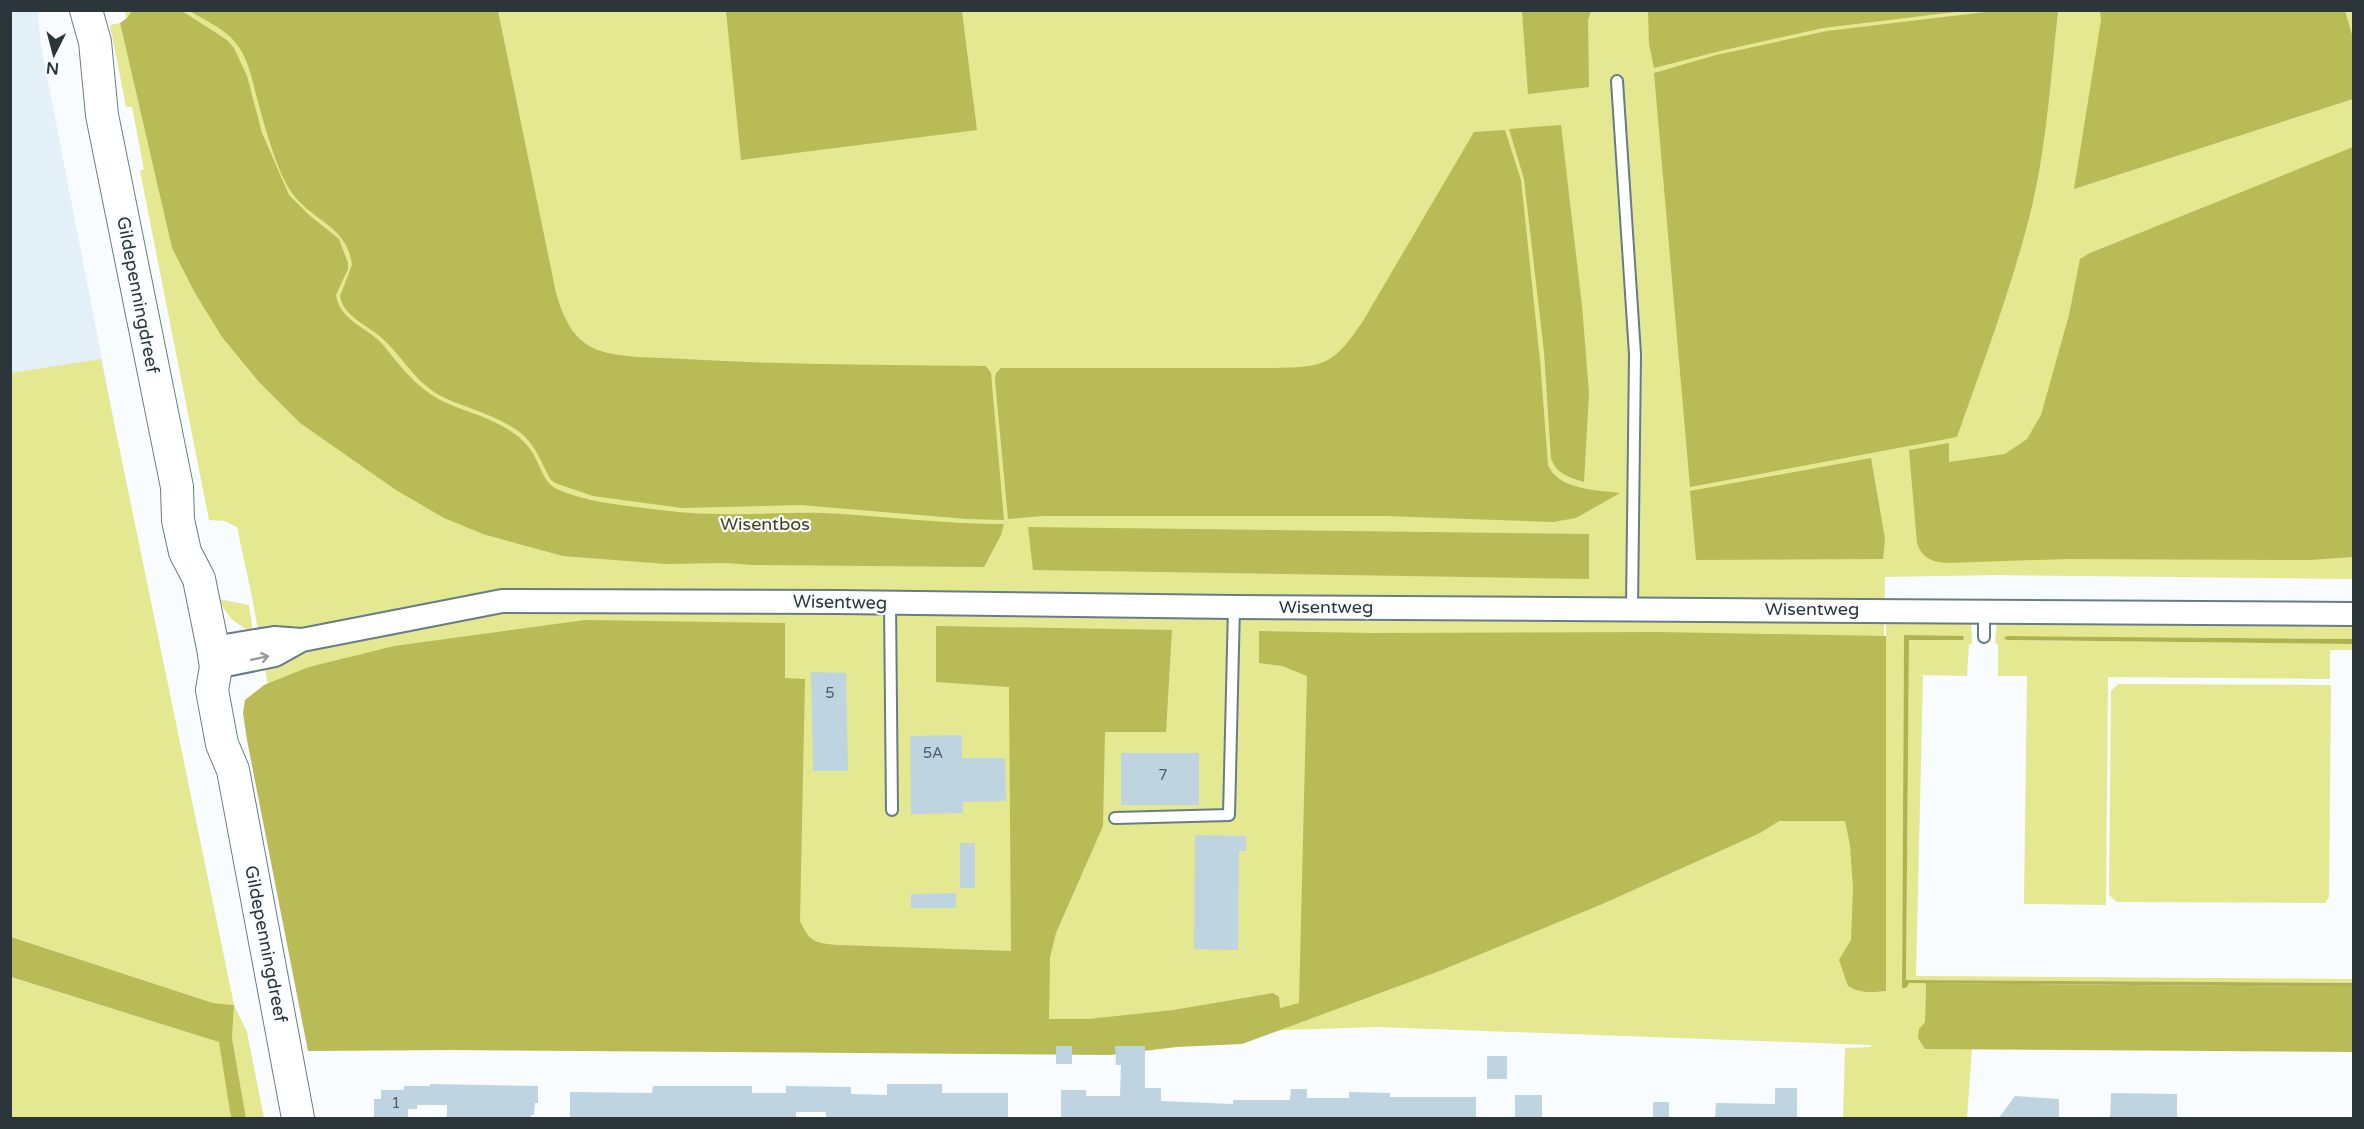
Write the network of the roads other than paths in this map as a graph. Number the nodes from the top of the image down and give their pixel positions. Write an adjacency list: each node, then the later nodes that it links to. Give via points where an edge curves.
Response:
1 (72, 10): 4 (main road, Gildepenningdreef, via 79,46)
2 (86, 10): 4 (main road, Gildepenningdreef, via 95,42)
3 (1617, 81): 7 (lane, via 1635,354)
4 (100, 103): 11 (main road, Gildepenningdreef, via 177,487 184,552 199,579)
5 (890, 602): 6 (street, Wisentweg); 11 (street, Wisentweg, via 502,601 302,640 274,638); 12 (lane)
6 (1234, 607): 7 (street, Wisentweg); 13 (lane, via 1229,815)
7 (1632, 608): 8 (street, Wisentweg)
8 (1984, 611): 9 (street, Wisentweg); 10 (lane)
9 (2354, 614)
10 (1984, 637)
11 (214, 657): 14 (main road, Gildepenningdreef, via 212,690 222,744 232,770)
12 (892, 810)
13 (1115, 818)
14 (298, 1119)

